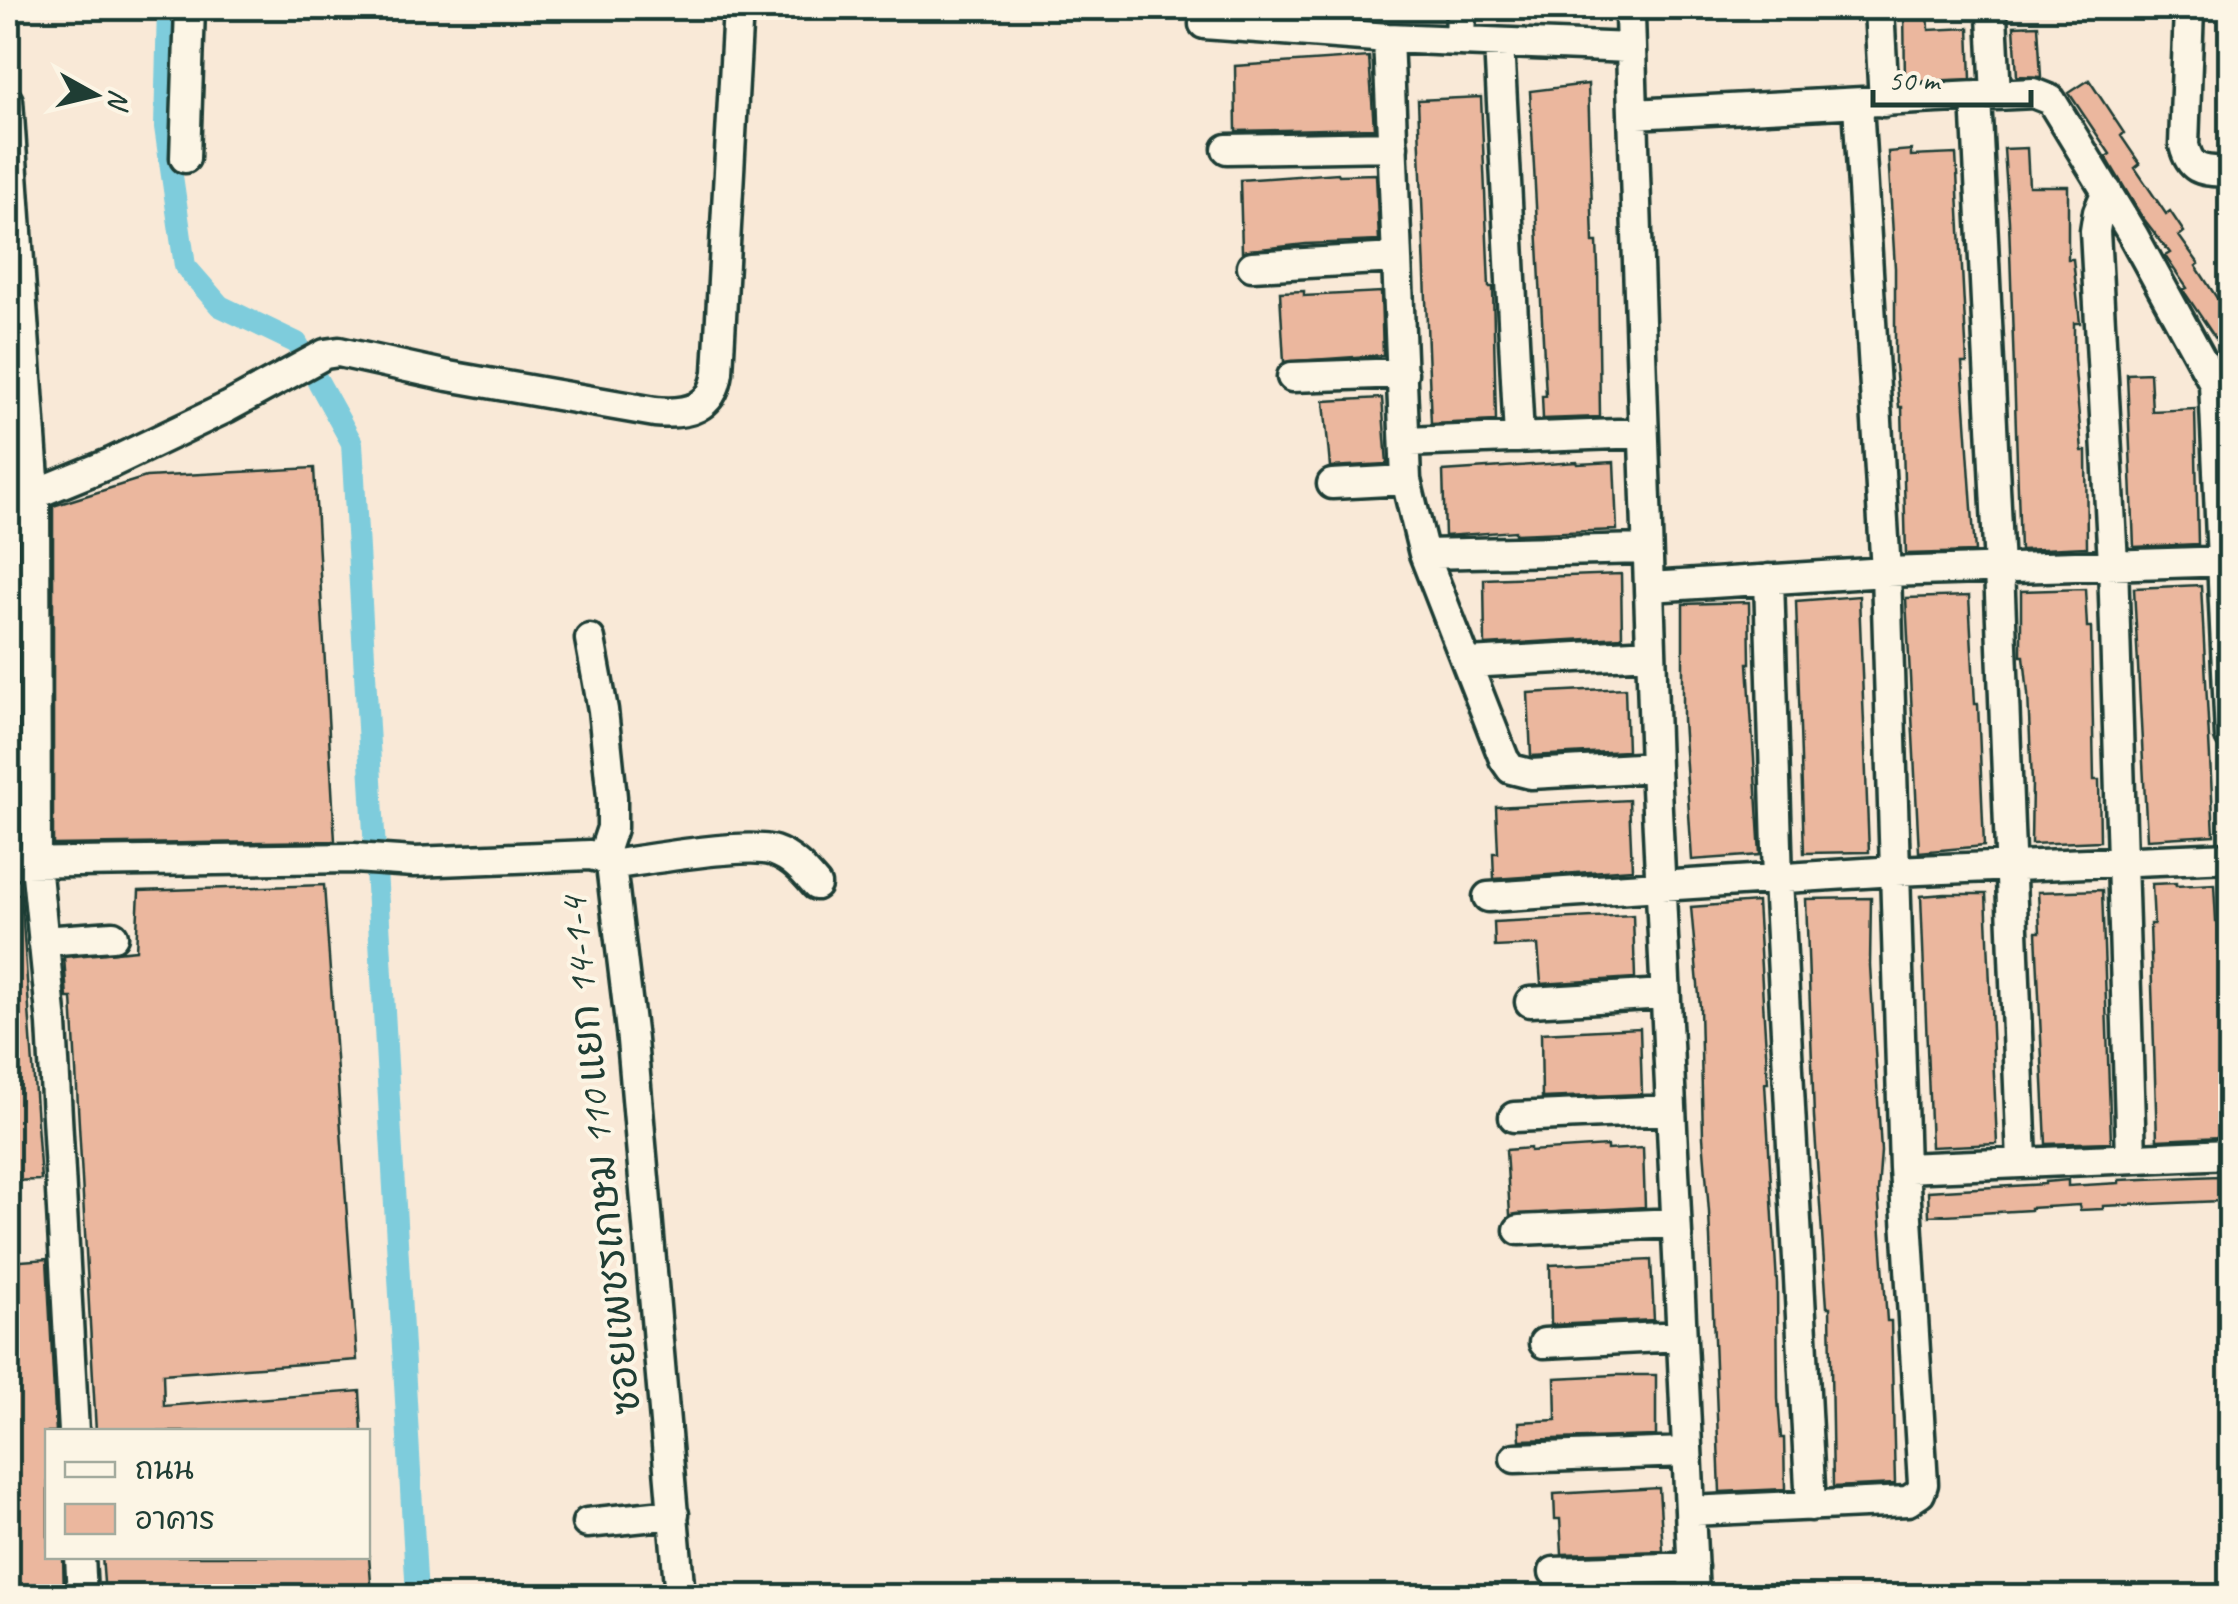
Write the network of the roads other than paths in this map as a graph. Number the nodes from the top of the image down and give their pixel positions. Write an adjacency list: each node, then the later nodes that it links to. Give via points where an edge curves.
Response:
1 (190, 8): 21 (street)
2 (738, 8): 33 (street, via 718,372 707,402 685,413 655,412 339,352)
3 (1462, 8): 12 (street)
4 (1879, 8): 17 (street)
5 (2189, 8): 22 (street, via 2184,145 2188,161 2200,170)
6 (1629, 10): 14 (street)
7 (1992, 16): 15 (street)
8 (1237, 17): 9 (street); 10 (street)
9 (1347, 21): 11 (street)
10 (1204, 24)
11 (1388, 38): 12 (street); 19 (street)
12 (1460, 41): 13 (street)
13 (1499, 43): 14 (street); 29 (street)
14 (1631, 48): 18 (street)
15 (1986, 96): 17 (street); 23 (street, via 2040,93 2051,100); 38 (street)
16 (8, 101): 33 (street)
17 (1871, 103): 18 (street); 39 (street)
18 (1633, 114): 28 (street)
19 (1393, 146): 20 (street); 24 (street)
20 (1227, 149)
21 (185, 158)
22 (2230, 172)
23 (2107, 192): 36 (street, via 2214,383); 37 (street, via 2096,231)
24 (1396, 258): 25 (street); 26 (street)
25 (1252, 266)
26 (1403, 373): 27 (street); 30 (street)
27 (1292, 377)
28 (1643, 433): 29 (street); 34 (street)
29 (1519, 438): 30 (street)
30 (1404, 442): 31 (street)
31 (1406, 480): 32 (street); 35 (street)
32 (1332, 484)
33 (35, 494): 51 (street)
34 (1647, 550): 35 (street); 41 (street)
35 (1424, 554): 44 (street)
36 (2226, 561): 37 (street); 45 (street)
37 (2113, 563): 38 (street); 48 (street)
38 (1999, 569): 39 (street); 52 (street)
39 (1886, 572): 40 (street); 53 (street)
40 (1769, 579): 41 (street); 54 (street)
41 (1650, 586): 43 (street)
42 (590, 639): 49 (street, via 612,798)
43 (1651, 653): 44 (street); 46 (street)
44 (1468, 662): 46 (street, via 1511,769 1532,774)
45 (2230, 736)
46 (1655, 767): 56 (street)
47 (2230, 857): 48 (street)
48 (2124, 860): 52 (street); 65 (street)
49 (607, 862): 51 (street, ซอยเพชรเกษม 110 แยก 14-1-4, via 590,854); 55 (street, via 770,849); 77 (street, ซอยเพชรเกษม 110 แยก 14-1-4, via 632,1040)
50 (8, 863): 51 (street, ซอยเพชรเกษม 110 แยก 14-1-4)
51 (36, 864): 59 (street)
52 (2010, 867): 53 (street); 66 (street)
53 (1896, 872): 54 (street); 67 (street)
54 (1778, 880): 56 (street); 75 (street)
55 (816, 885)
56 (1660, 886): 57 (street); 60 (street)
57 (1488, 897)
58 (112, 936): 59 (street)
59 (44, 941): 72 (street)
60 (1665, 994): 61 (street); 62 (street)
61 (1530, 1002)
62 (1670, 1110): 63 (street); 68 (street)
63 (1514, 1117)
64 (2230, 1154): 65 (street)
65 (2131, 1157): 66 (street)
66 (2022, 1162): 67 (street)
67 (1904, 1168): 75 (street, via 1923,1484 1908,1501)
68 (1676, 1224): 69 (street); 70 (street)
69 (1519, 1230)
70 (1682, 1336): 71 (street); 73 (street)
71 (1544, 1343)
72 (74, 1429)
73 (1687, 1452): 74 (street); 76 (street)
74 (1516, 1458)
75 (1810, 1506): 76 (street)
76 (1690, 1512): 80 (street)
77 (674, 1514): 78 (street); 83 (street, ซอยเพชรเกษม 110 แยก 14-1-4)
78 (588, 1523)
79 (80, 1559): 82 (street)
80 (1692, 1567): 81 (street); 84 (street)
81 (1554, 1572)
82 (82, 1596)
83 (680, 1596)
84 (1694, 1596)

